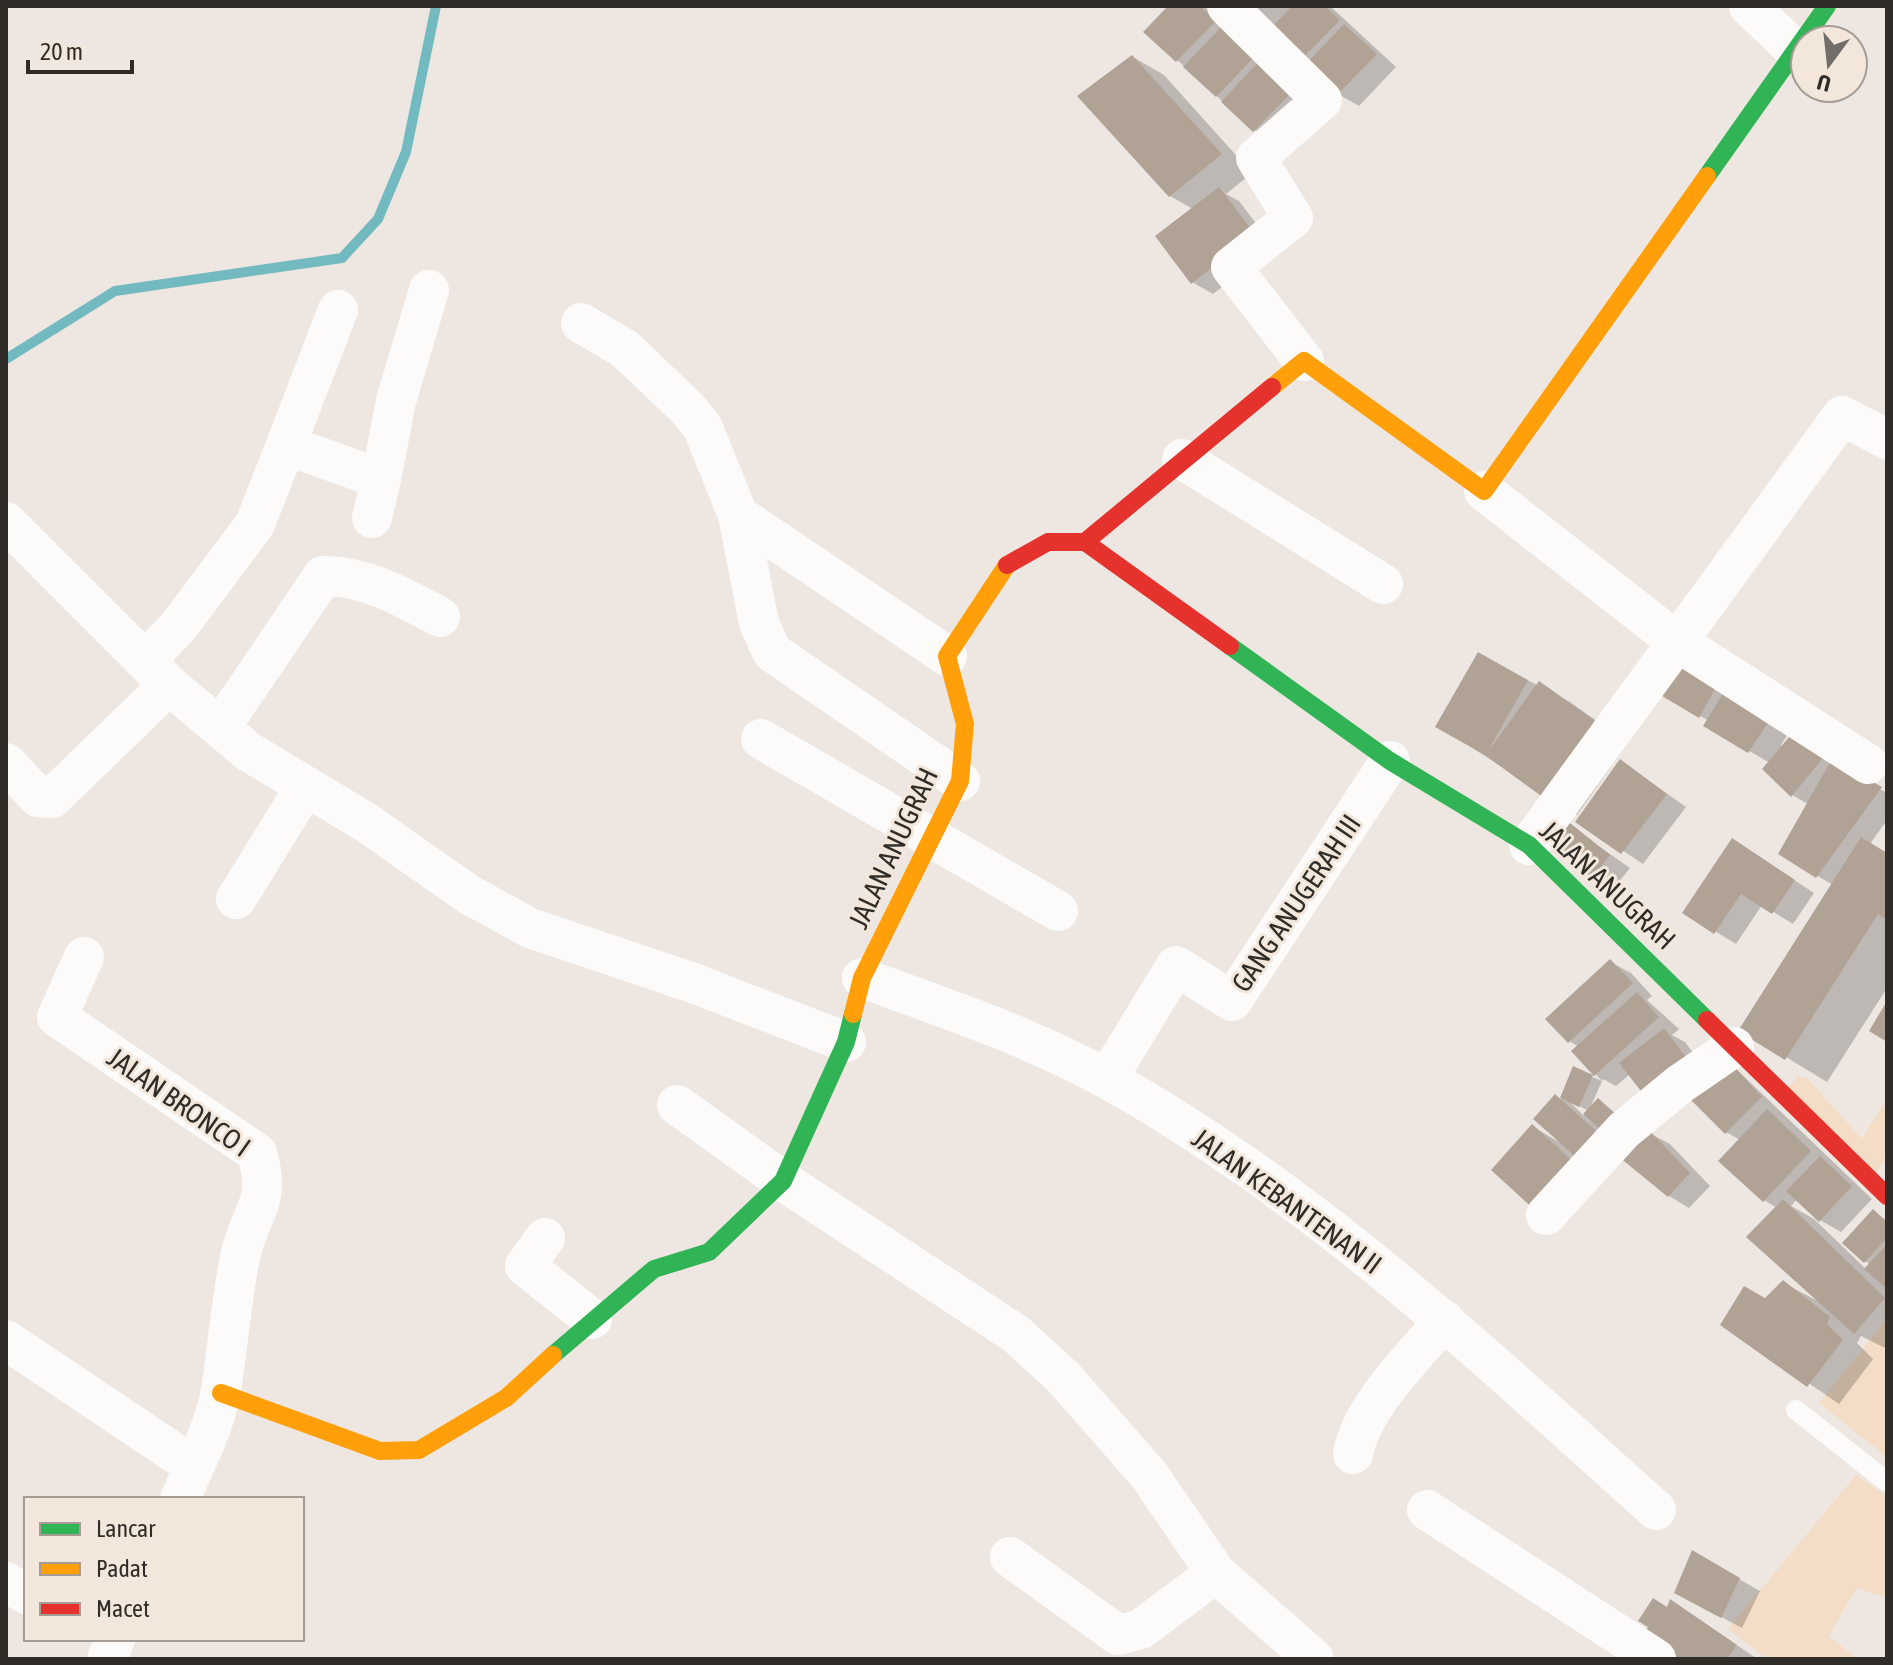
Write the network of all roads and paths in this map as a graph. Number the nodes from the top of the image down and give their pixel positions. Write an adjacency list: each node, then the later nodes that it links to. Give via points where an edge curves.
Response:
1 (1227, 6): 10 (street, via 1322,100 1256,158 1293,218 1231,267)
2 (1749, 6): 5 (street)
3 (1827, 6): 4 (street)
4 (1814, 24)
5 (1789, 44)
6 (1789, 59): 15 (street)
7 (429, 290): 14 (street, via 396,401)
8 (338, 310): 12 (street)
9 (581, 323): 16 (street, via 625,349 688,409 708,439)
10 (1304, 361): 13 (street); 15 (street)
11 (1887, 439): 22 (street, via 1842,416)
12 (286, 445): 14 (street); 24 (street, via 255,524 178,627)
13 (1182, 459): 19 (street); 20 (street)
14 (381, 479): 17 (street)
15 (1484, 491): 22 (street)
16 (738, 515): 23 (street); 30 (street, via 759,623 772,652)
17 (372, 518)
18 (6, 522): 24 (street)
19 (1085, 542): 23 (street, via 1048,542 1009,563); 27 (street, JALAN ANUGRAH)
20 (1383, 584)
21 (440, 617): 25 (street, via 373,584 323,576)
22 (1676, 641): 29 (street); 33 (street)
23 (947, 656): 30 (street, JALAN ANUGRAH, via 965,724)
24 (157, 673): 25 (street); 28 (street, via 52,798 38,797)
25 (220, 728): 31 (street)
26 (761, 739): 32 (street)
27 (1390, 761): 33 (street, JALAN ANUGRAH); 40 (street, GANG ANUGERAH III, via 1232,1001 1176,966)
28 (6, 763)
29 (1868, 764)
30 (960, 781): 32 (street, JALAN ANUGRAH)
31 (306, 786): 34 (street); 38 (street, via 468,894 530,928)
32 (933, 840): 35 (street); 37 (street, JALAN ANUGRAH)
33 (1529, 845): 39 (street, JALAN ANUGRAH)
34 (236, 899)
35 (1058, 911)
36 (84, 957): 49 (street, JALAN BRONCO I, via 57,1017 257,1153 264,1196 240,1257)
37 (862, 978): 38 (street, JALAN ANUGRAH); 40 (street, JALAN KEBANTENAN II, via 980,1020)
38 (846, 1042): 43 (street, JALAN ANUGRAH)
39 (1734, 1047): 42 (street, JALAN ANUGRAH); 44 (street, via 1624,1130)
40 (1107, 1079): 47 (street, JALAN KEBANTENAN II, via 1204,1138 1332,1228)
41 (677, 1105): 43 (street)
42 (1882, 1178)
43 (783, 1181): 46 (street, JALAN ANUGRAH, via 709,1252 654,1269); 57 (street, via 1016,1334 1064,1378 1149,1475)
44 (1546, 1215)
45 (545, 1238): 46 (street, via 525,1266)
46 (592, 1319): 49 (street, JALAN ANUGRAH, via 506,1398 419,1450 380,1451)
47 (1444, 1320): 51 (street, via 1370,1413); 55 (street, JALAN KEBANTENAN II)
48 (6, 1340): 52 (street)
49 (221, 1393): 52 (street, JALAN BRONCO I)
50 (1796, 1410): 53 (lane)
51 (1353, 1454)
52 (187, 1482)
53 (1887, 1482)
54 (1427, 1510): 61 (street)
55 (1656, 1510)
56 (1010, 1557): 57 (street, via 1118,1635 1141,1629)
57 (1216, 1573): 60 (street)
58 (6, 1582): 59 (street)
59 (24, 1593)
60 (1314, 1659)
61 (1656, 1659)

